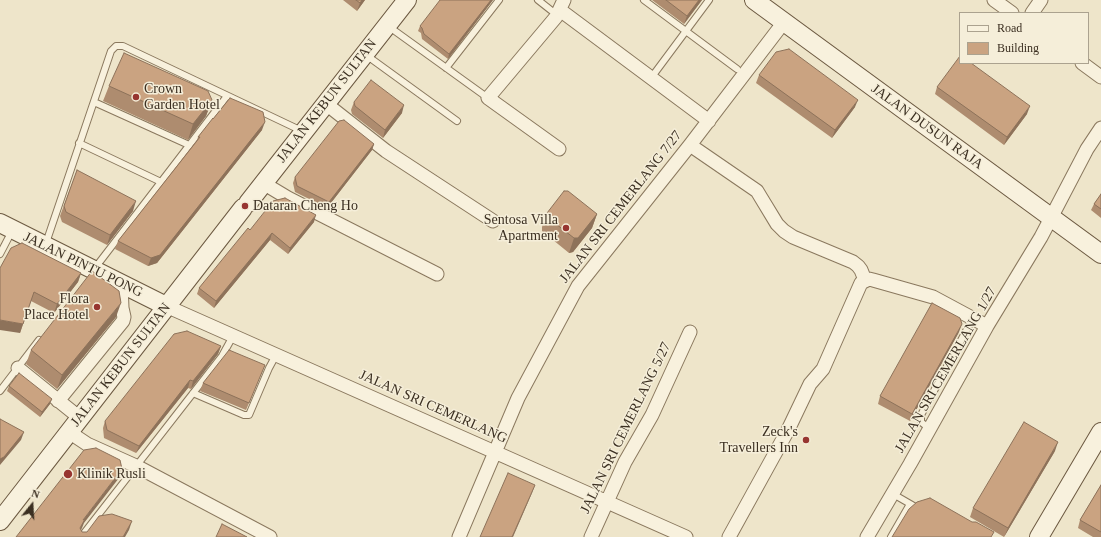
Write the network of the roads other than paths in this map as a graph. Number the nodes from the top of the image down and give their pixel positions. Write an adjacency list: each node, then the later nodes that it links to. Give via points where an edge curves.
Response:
1 (407, 0): 13 (street, JALAN KEBUN SULTAN)
2 (499, 0): 17 (lane)
3 (538, 0): 9 (lane)
4 (644, 0): 14 (lane)
5 (709, 0): 14 (lane)
6 (754, 0): 12 (street, JALAN DUSUN RAJA)
7 (994, 0): 10 (street)
8 (1041, 0): 11 (street)
9 (560, 8): 20 (street); 22 (street)
10 (1011, 12)
11 (1033, 12)
12 (784, 22): 26 (street, JALAN SRI CEMERLANG 7/27); 35 (street, JALAN DUSUN RAJA)
13 (387, 25): 15 (street, JALAN KEBUN SULTAN); 17 (lane)
14 (686, 31): 18 (lane); 20 (lane)
15 (365, 54): 24 (street, JALAN KEBUN SULTAN); 25 (lane)
16 (1083, 64): 19 (street)
17 (446, 68): 22 (lane)
18 (738, 69)
19 (1101, 77)
20 (651, 78): 26 (street)
21 (227, 96): 23 (lane, via 116,46 111,51); 28 (lane); 30 (lane)
22 (488, 98): 32 (street)
23 (94, 102): 29 (lane); 30 (lane)
24 (326, 103): 28 (street, JALAN KEBUN SULTAN); 36 (street, via 386,151)
25 (457, 121)
26 (709, 121): 31 (street, JALAN SRI CEMERLANG 7/27)
27 (1101, 128): 35 (street, JALAN SRI CEMERLANG 1/27)
28 (303, 132): 34 (street, JALAN KEBUN SULTAN)
29 (79, 143): 33 (lane); 38 (lane)
30 (189, 145): 33 (lane)
31 (690, 145): 43 (street, via 757,191 784,231 853,262 862,270); 60 (street, JALAN SRI CEMERLANG 7/27, via 578,286 518,398)
32 (559, 149)
33 (161, 182): 41 (lane)
34 (263, 183): 42 (street); 45 (street, JALAN KEBUN SULTAN)
35 (1051, 218): 40 (street, JALAN DUSUN RAJA); 47 (street, JALAN SRI CEMERLANG 1/27)
36 (493, 221)
37 (7, 226): 38 (street, JALAN PINTU PONG); 39 (lane)
38 (45, 245): 41 (street, JALAN PINTU PONG)
39 (0, 254)
40 (1101, 254)
41 (91, 273): 44 (street, JALAN PINTU PONG)
42 (437, 274)
43 (865, 280): 46 (street, via 874,280 933,297); 72 (street, via 859,287 823,369 810,384 788,430)
44 (121, 283): 45 (street, JALAN PINTU PONG); 55 (street, via 123,321)
45 (166, 306): 49 (street, JALAN SRI CEMERLANG); 56 (street, JALAN KEBUN SULTAN)
46 (973, 318): 47 (street); 57 (lane, via 921,415 921,422)
47 (988, 326): 57 (street, JALAN SRI CEMERLANG 1/27)
48 (690, 332): 63 (street, JALAN SRI CEMERLANG 5/27, via 652,415 625,462)
49 (233, 336): 51 (street, JALAN SRI CEMERLANG); 54 (lane, via 222,356)
50 (41, 337): 52 (lane)
51 (276, 355): 54 (lane, via 249,415); 60 (street, JALAN SRI CEMERLANG)
52 (18, 368): 53 (lane); 55 (street)
53 (0, 391)
54 (193, 393): 61 (lane)
55 (58, 401): 56 (street)
56 (80, 418): 58 (street, JALAN KEBUN SULTAN)
57 (930, 429): 62 (street, JALAN SRI CEMERLANG 1/27)
58 (69, 432): 61 (street, via 87,444); 66 (street, JALAN KEBUN SULTAN)
59 (1101, 434): 75 (street)
60 (495, 452): 63 (street, JALAN SRI CEMERLANG); 69 (street, JALAN SRI CEMERLANG 7/27)
61 (136, 466): 67 (lane); 68 (street)
62 (893, 494): 64 (lane); 73 (street, JALAN SRI CEMERLANG 1/27)
63 (607, 502): 70 (street, JALAN SRI CEMERLANG 5/27); 71 (street, JALAN SRI CEMERLANG)
64 (910, 504): 65 (lane); 74 (lane)
65 (922, 511)
66 (0, 521)
67 (81, 537)
68 (270, 537)
69 (459, 537)
70 (591, 537)
71 (686, 537)
72 (729, 537)
73 (867, 537)
74 (891, 537)
75 (1040, 537)

